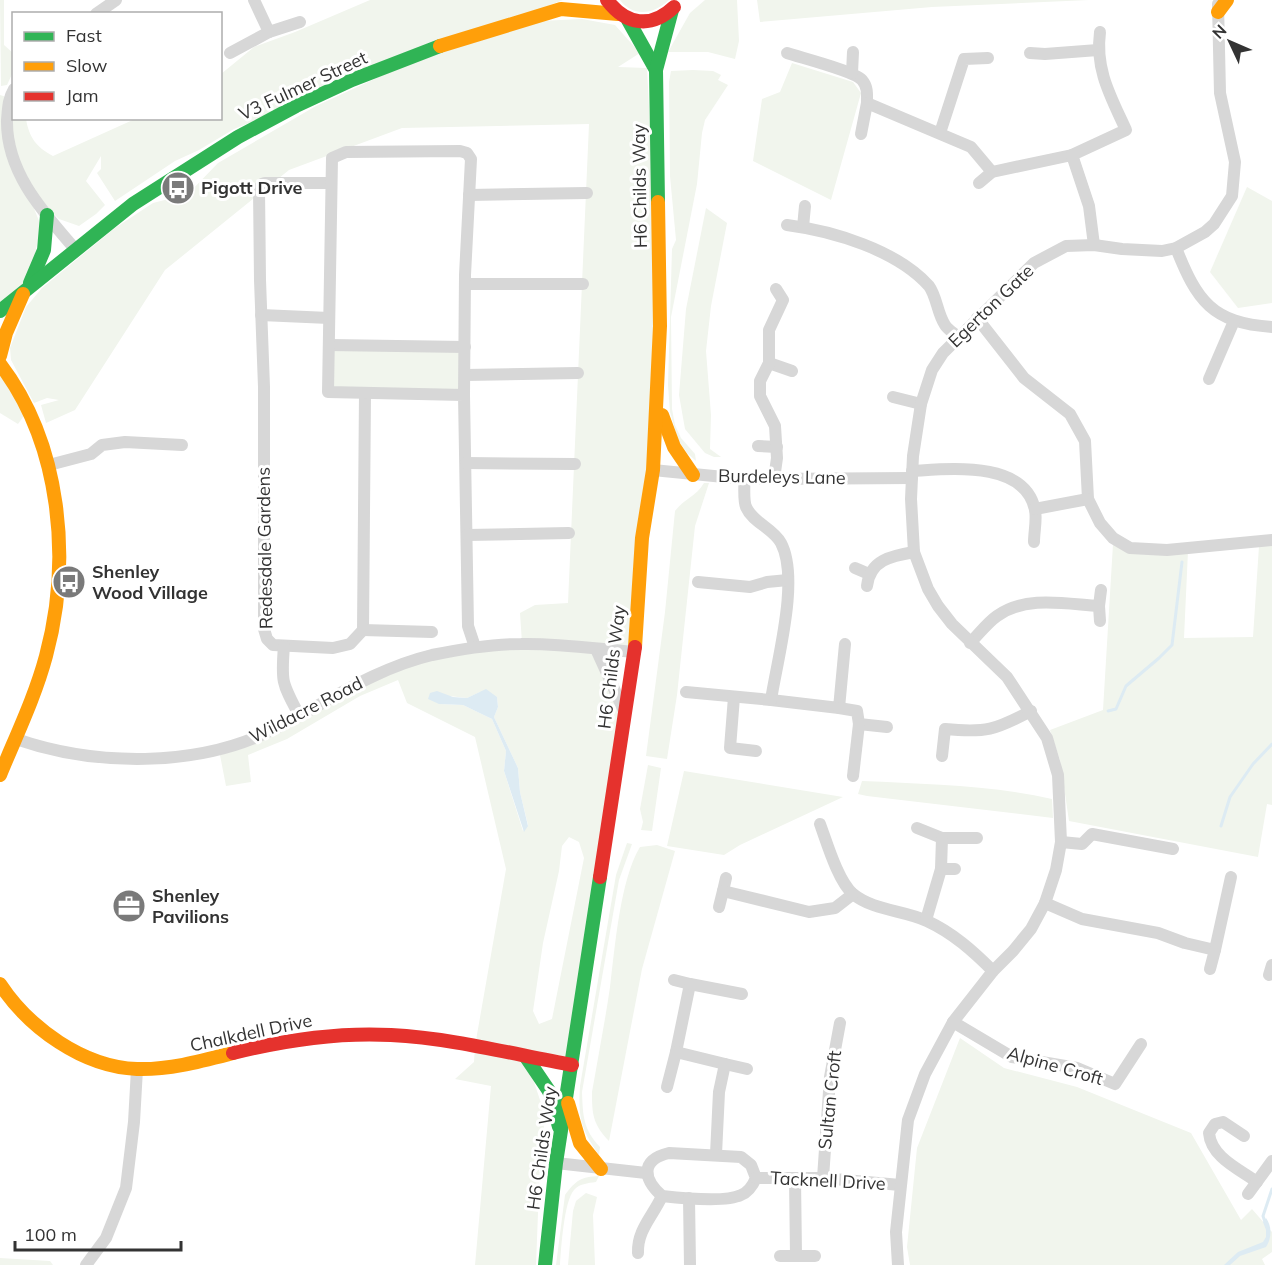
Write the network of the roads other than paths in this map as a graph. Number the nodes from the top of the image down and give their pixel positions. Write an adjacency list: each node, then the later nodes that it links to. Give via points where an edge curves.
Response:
1 (116, 0): 8 (street)
2 (254, 0): 11 (street)
3 (607, 0): 9 (street, H6 Childs Way)
4 (1227, 0): 7 (street)
5 (677, 3): 9 (street, V3 Fulmer Street, via 663,17 651,21); 19 (street, H6 Childs Way)
6 (566, 5): 9 (street, V3 Fulmer Street); 37 (street, V3 Fulmer Street, via 444,44 296,106 238,137 133,204)
7 (1218, 6): 36 (street, Egerton Gate, via 1220,93 1235,162 1232,196 1214,224)
8 (99, 12)
9 (623, 17): 19 (street, H6 Childs Way)
10 (300, 21): 11 (street)
11 (270, 32): 15 (street)
12 (1100, 32): 13 (street)
13 (1098, 50): 17 (street); 25 (street, via 1102,76 1131,128)
14 (853, 52): 20 (street)
15 (230, 53)
16 (788, 53): 20 (street)
17 (1030, 53)
18 (987, 58): 23 (street, via 958,59)
19 (656, 70): 60 (street, H6 Childs Way, via 660,326)
20 (852, 73): 22 (street, via 868,90)
21 (7, 94): 32 (street, via 7,136 12,160)
22 (867, 102): 23 (street); 24 (street)
23 (940, 133): 26 (street, via 971,147)
24 (861, 134)
25 (1072, 155): 26 (street); 35 (street, via 1089,207)
26 (992, 172): 28 (street)
27 (331, 183): 30 (street, via 332,158 346,152 460,151 471,159); 43 (street, via 262,184); 44 (street)
28 (979, 183)
29 (587, 193): 30 (street)
30 (469, 195): 39 (street)
31 (805, 206): 34 (street)
32 (47, 215): 37 (street); 40 (street, via 44,250)
33 (787, 225): 34 (street)
34 (803, 227): 48 (street, via 879,251 919,277 931,289 944,324)
35 (1094, 245): 36 (street, Egerton Gate, via 1144,251); 45 (street, Egerton Gate, via 1066,246 1034,263)
36 (1176, 248): 46 (street, via 1196,293 1213,310)
37 (75, 249): 40 (street, V3 Fulmer Street)
38 (583, 284): 39 (street)
39 (465, 285): 50 (street)
40 (27, 288): 42 (street, V3 Fulmer Street); 51 (street)
41 (776, 289): 52 (street, via 783,300 769,330)
42 (0, 311)
43 (261, 315): 44 (street); 91 (street, Redesdale Gardens, via 264,629 273,645)
44 (329, 318): 49 (street)
45 (977, 318): 48 (street, Egerton Gate); 74 (street, via 1024,378 1070,414 1085,441)
46 (1234, 321): 47 (street); 57 (street)
47 (1272, 327)
48 (958, 337): 62 (street, Egerton Gate, via 938,359)
49 (329, 345): 50 (street); 58 (street, via 328,392)
50 (465, 347): 56 (street)
51 (0, 356)
52 (769, 363): 54 (street); 65 (street, via 760,381 760,396 776,426)
53 (0, 364): 68 (street, via 26,402)
54 (792, 371)
55 (578, 373): 56 (street)
56 (465, 375): 59 (street)
57 (1209, 379)
58 (365, 393): 59 (street); 87 (street)
59 (465, 395): 66 (street)
60 (657, 396): 69 (street, H6 Childs Way); 70 (street, via 668,437)
61 (893, 397): 62 (street)
62 (921, 404): 71 (street, Egerton Gate)
63 (182, 445): 68 (street, via 125,441 102,445 91,454)
64 (758, 446): 65 (street)
65 (777, 447): 73 (street)
66 (466, 463): 67 (street); 77 (street)
67 (575, 464)
68 (49, 465): 104 (street, via 59,548 54,616 48,649)
69 (653, 470): 70 (street, Burdeleys Lane); 94 (street, H6 Childs Way, via 642,538)
70 (693, 475): 72 (street, Burdeleys Lane)
71 (912, 475): 73 (street, Burdeleys Lane); 75 (street, Burdeleys Lane, via 975,468 1013,479 1026,491); 80 (street, Egerton Gate)
72 (744, 479): 73 (street, Burdeleys Lane); 82 (street, via 745,506 781,542)
73 (774, 479)
74 (1088, 500): 75 (street); 78 (street, via 1113,538 1130,548 1167,550)
75 (1035, 509): 79 (street)
76 (569, 533): 77 (street)
77 (467, 535): 92 (street, via 468,626)
78 (1272, 540)
79 (1034, 542)
80 (914, 552): 81 (street, via 883,560 868,580); 89 (street, Egerton Gate, via 938,606)
81 (855, 568)
82 (788, 580): 83 (street, via 725,591); 97 (street, via 789,606)
83 (698, 582)
84 (1101, 590): 85 (street)
85 (1099, 606): 86 (street); 89 (street, via 1016,606 996,616)
86 (1100, 621)
87 (363, 630): 88 (street); 91 (street, Redesdale Gardens, via 350,644 333,648)
88 (432, 632)
89 (970, 643): 99 (street, Egerton Gate, via 1007,677)
90 (845, 644): 98 (street)
91 (284, 646): 101 (street, via 281,677)
92 (475, 647): 93 (street, Wildacre Road, via 522,644); 101 (street, Wildacre Road, via 431,656 374,675)
93 (596, 649): 94 (street, Wildacre Road); 100 (street)
94 (634, 652): 100 (street, H6 Childs Way)
95 (686, 692): 96 (street)
96 (734, 697): 97 (street); 105 (street, via 730,748)
97 (771, 700): 98 (street)
98 (839, 708): 102 (street, via 857,711)
99 (1030, 711): 106 (street, via 1000,727 976,732 945,723); 113 (street, Egerton Gate, via 1047,738 1058,775)
100 (625, 714): 137 (street, H6 Childs Way)
101 (299, 715): 104 (street, Wildacre Road, via 270,732 216,751 153,759 75,754)
102 (859, 724): 103 (street); 108 (street)
103 (887, 727)
104 (16, 739): 107 (street)
105 (756, 751)
106 (942, 756)
107 (0, 775)
108 (853, 776)
109 (820, 824): 120 (street, via 836,869)
110 (917, 828): 111 (street)
111 (942, 838): 112 (street); 115 (street)
112 (977, 838)
113 (1061, 842): 114 (street, via 1082,844 1092,834); 121 (street, Egerton Gate)
114 (1173, 849)
115 (941, 869): 116 (street); 123 (street)
116 (955, 869)
117 (1231, 877): 124 (street)
118 (726, 878): 119 (street)
119 (723, 891): 120 (street, via 809,912 835,908); 122 (street)
120 (853, 894): 123 (street, via 878,907)
121 (1045, 903): 124 (street, via 1082,919 1158,933); 126 (street, Egerton Gate, via 1013,951)
122 (719, 907)
123 (926, 920): 126 (street, via 962,940)
124 (1215, 950): 125 (street)
125 (1210, 969)
126 (993, 970): 131 (street, Egerton Gate)
127 (674, 980): 129 (street)
128 (0, 984): 138 (street, Chalkdell Drive, via 23,1014 53,1038 80,1053)
129 (690, 984): 130 (street); 134 (street)
130 (741, 994)
131 (953, 1022): 133 (street, Alpine Croft, via 1012,1057 1077,1068 1115,1084); 153 (street, Egerton Gate, via 925,1074 908,1120)
132 (840, 1023): 151 (street, Sultan Croft, via 830,1077)
133 (1141, 1044)
134 (676, 1052): 136 (street); 140 (street)
135 (525, 1058): 137 (street, Chalkdell Drive); 138 (street, Chalkdell Drive, via 434,1039 366,1034 308,1037 184,1066); 142 (street, via 549,1091)
136 (725, 1064): 139 (street); 144 (street, via 719,1092)
137 (572, 1065): 141 (street, H6 Childs Way)
138 (137, 1069): 161 (street, via 126,1188 106,1238)
139 (747, 1069)
140 (667, 1087)
141 (566, 1098): 142 (street, H6 Childs Way); 147 (street, via 580,1143)
142 (561, 1132): 146 (street, H6 Childs Way)
143 (1244, 1136): 152 (street, via 1223,1122 1213,1127 1209,1137 1220,1156)
144 (716, 1154): 148 (street, Tacknell Drive, via 659,1155); 149 (street, Tacknell Drive, via 741,1157 751,1165)
145 (1272, 1161): 152 (street)
146 (556, 1163): 147 (street); 162 (street, H6 Childs Way)
147 (601, 1169): 148 (street)
148 (646, 1173): 155 (street, via 651,1186)
149 (756, 1178): 150 (street, Tacknell Drive); 156 (street, Tacknell Drive, via 742,1195)
150 (795, 1178): 151 (street, Tacknell Drive); 158 (street)
151 (823, 1178): 153 (street, Tacknell Drive)
152 (1257, 1182): 154 (street)
153 (900, 1185): 164 (street, Egerton Gate)
154 (1248, 1194)
155 (662, 1196): 156 (street, Tacknell Drive); 157 (street, via 641,1231)
156 (689, 1198): 163 (street)
157 (638, 1253)
158 (796, 1255): 159 (street); 160 (street)
159 (780, 1256)
160 (815, 1256)
161 (86, 1265)
162 (545, 1265)
163 (690, 1265)
164 (898, 1265)

